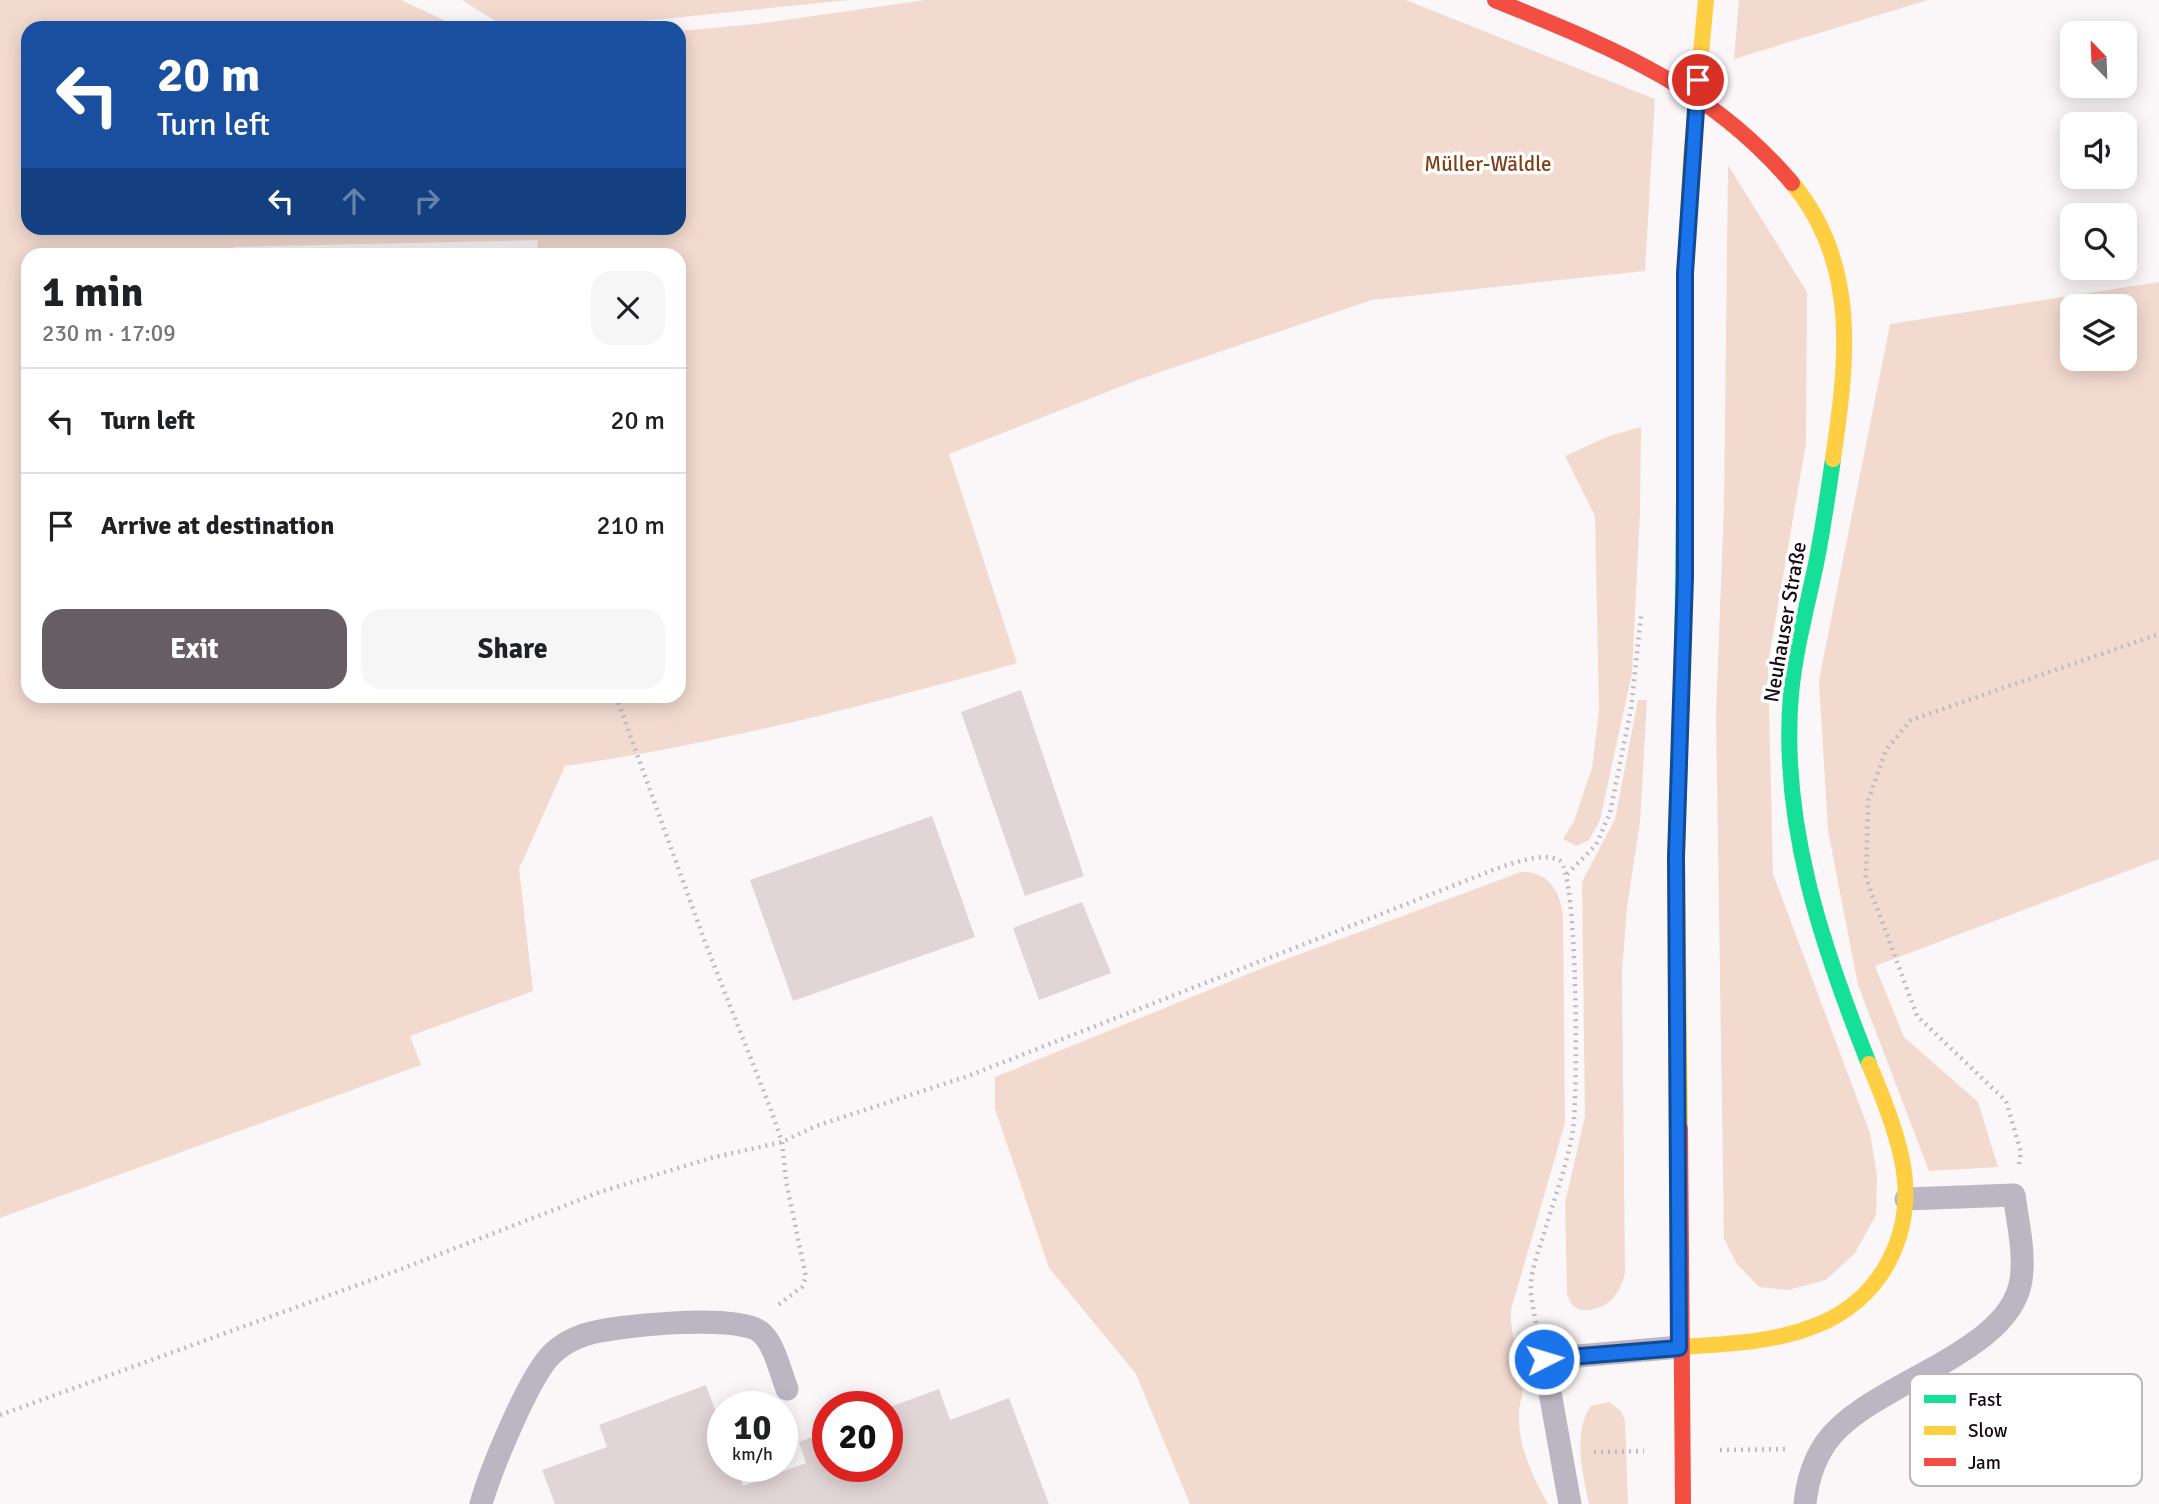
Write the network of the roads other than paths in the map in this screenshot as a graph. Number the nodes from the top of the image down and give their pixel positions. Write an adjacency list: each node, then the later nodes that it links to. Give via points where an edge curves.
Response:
1 (1495, 0): 3 (street, Neuhauser Straße, via 1649,65 1742,126 1780,167 1828,240 1842,288 1847,355 1819,549 1797,649 1789,716 1791,784 1798,844 1819,926 1901,1154)
2 (1706, 0): 4 (street, bridge, via 1685,273 1684,642 1676,857)
3 (1906, 1199): 4 (street, Neuhauser Straße, via 1901,1236 1886,1269 1865,1296 1832,1321 1780,1338); 5 (lane, via 2014,1195 2022,1254 2021,1282 2011,1308 1990,1332)
4 (1679, 1348): 9 (lane, via 1544,1359); 10 (street)
5 (1921, 1374)
6 (1910, 1381): 11 (lane, via 1835,1432 1814,1466)
7 (787, 1388): 8 (lane, via 767,1339 748,1327 699,1321 595,1333 558,1348 544,1362 493,1465)
8 (481, 1504)
9 (1570, 1504)
10 (1683, 1504)
11 (1805, 1504)

